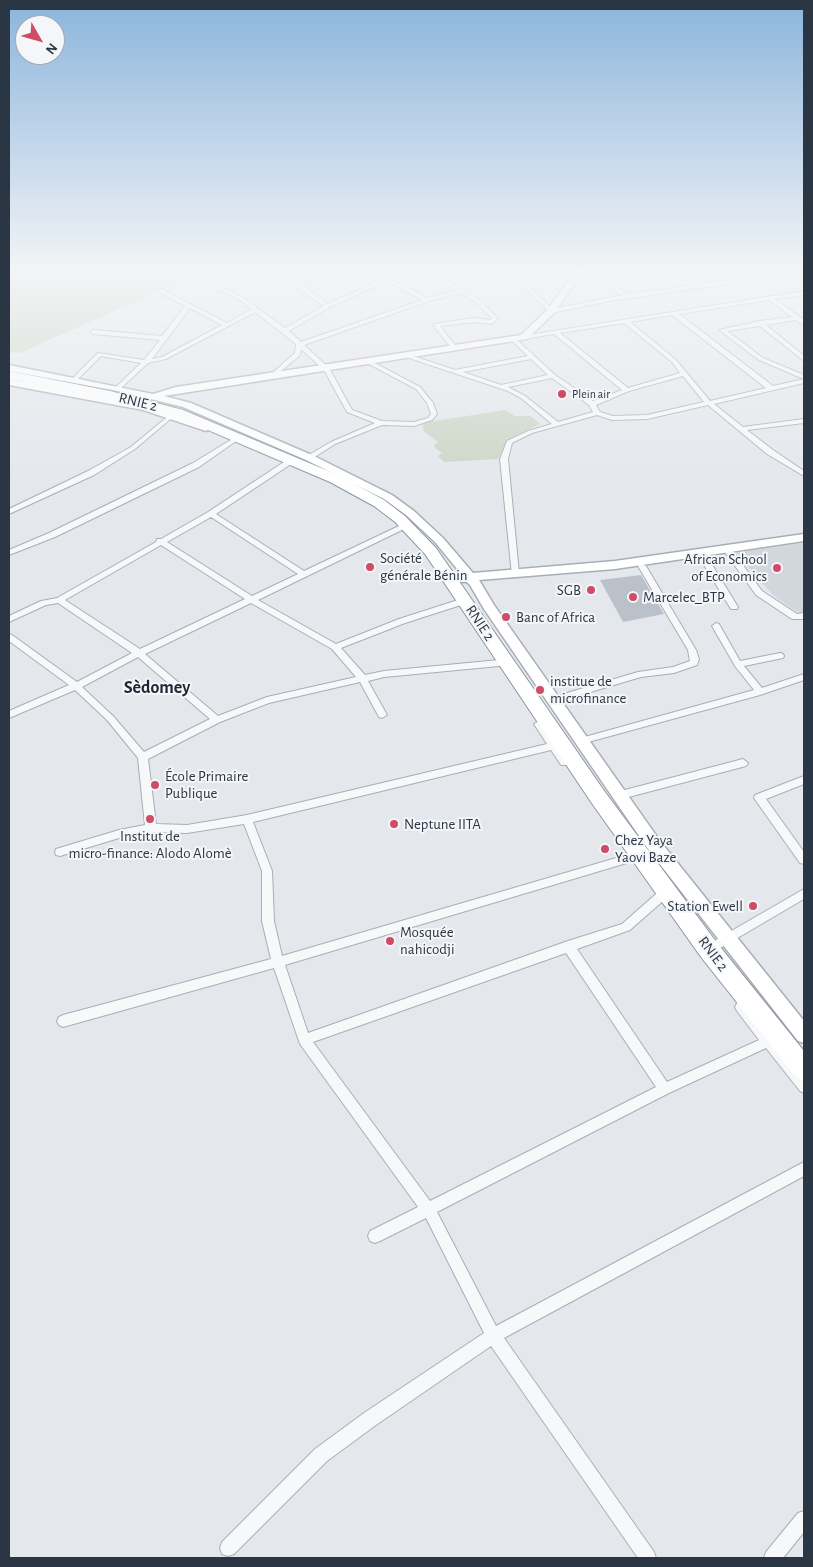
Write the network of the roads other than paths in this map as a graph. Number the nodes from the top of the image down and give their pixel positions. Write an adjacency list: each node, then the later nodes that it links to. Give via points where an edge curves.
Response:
1 (157, 346): 17 (street)
2 (187, 346): 17 (street, via 164,358)
3 (298, 346): 24 (street, via 298,354)
4 (300, 346): 20 (street)
5 (452, 346): 13 (street)
6 (475, 346): 13 (street)
7 (521, 346): 15 (street)
8 (573, 346): 33 (street)
9 (656, 346): 22 (street, via 674,361)
10 (716, 346): 32 (street)
11 (744, 346): 26 (street, via 761,359)
12 (788, 346): 16 (street)
13 (455, 350): 14 (street)
14 (408, 356): 18 (street); 21 (street)
15 (533, 357): 21 (street); 25 (street)
16 (804, 359)
17 (146, 362): 27 (street, via 100,354); 31 (street)
18 (369, 362): 20 (street); 40 (street, via 418,388 434,414 430,419 414,424)
19 (9, 369): 27 (street); 34 (highway, RNIE 2 / RNIE 2)
20 (327, 369): 24 (street); 40 (street, via 349,411)
21 (452, 372): 30 (street)
22 (683, 374): 33 (street); 35 (street)
23 (9, 375): 34 (highway, RNIE 2 / RNIE 2)
24 (271, 376): 34 (street, via 176,390)
25 (553, 376): 30 (street); 36 (street)
26 (804, 377)
27 (74, 380): 31 (street)
28 (9, 382): 38 (street, via 105,398)
29 (804, 382): 32 (street)
30 (496, 387): 41 (street, via 523,397)
31 (118, 388): 34 (street)
32 (771, 388): 35 (street)
33 (627, 390): 36 (street)
34 (151, 400): 44 (street, via 212,415); 59 (highway, RNIE 2 / RNIE 2, via 357,490 386,508 418,535)
35 (708, 402): 37 (street, via 647,417 622,419); 42 (street)
36 (592, 404): 37 (street)
37 (597, 413): 41 (street)
38 (172, 416): 43 (street); 47 (street, via 132,448 91,473)
39 (804, 421): 42 (street)
40 (381, 423): 44 (street, via 333,443)
41 (555, 423): 57 (street, via 512,439 506,449 504,459)
42 (740, 429): 46 (street)
43 (236, 440): 45 (street); 54 (street, via 196,465)
44 (310, 458): 59 (street, via 388,497 410,513 439,540)
45 (290, 462): 48 (street); 49 (street, via 369,502)
46 (804, 474)
47 (9, 512)
48 (211, 514): 51 (street); 58 (street)
49 (402, 528): 58 (street); 59 (street)
50 (804, 537): 53 (street)
51 (160, 541): 60 (street); 61 (street)
52 (804, 542): 53 (street)
53 (727, 551): 55 (street); 57 (street); 63 (street, via 764,598 795,616)
54 (9, 553)
55 (703, 557): 56 (street); 62 (street)
56 (642, 566): 59 (street); 76 (street, via 692,650 694,663 674,670 641,674)
57 (515, 573): 59 (street)
58 (303, 574): 61 (street)
59 (460, 586): 67 (street, via 402,621); 70 (street); 76 (street, via 488,606); 89 (highway, RNIE 2 / RNIE 2, via 525,691); 93 (highway, RNIE 2 / RNIE 2, via 647,850)
60 (59, 600): 64 (street); 68 (street)
61 (252, 600): 67 (street); 68 (street)
62 (734, 608)
63 (804, 616)
64 (9, 618)
65 (716, 626): 71 (street)
66 (9, 637): 74 (street)
67 (335, 647): 73 (street)
68 (139, 653): 74 (street); 79 (street)
69 (780, 656): 71 (street)
70 (499, 663): 73 (street, via 384,674); 81 (street)
71 (738, 664): 75 (street)
72 (804, 678): 75 (street)
73 (364, 679): 78 (street); 79 (street, via 268,700)
74 (76, 686): 77 (street); 82 (street, via 110,718)
75 (760, 692): 80 (street)
76 (553, 700): 80 (street)
77 (9, 715)
78 (382, 715)
79 (217, 720): 82 (street)
80 (582, 741): 85 (street)
81 (554, 746): 86 (street); 89 (street)
82 (143, 757): 87 (street)
83 (743, 763): 85 (street)
84 (804, 780): 90 (street, via 759,798)
85 (621, 795): 93 (street)
86 (246, 819): 87 (street, via 187,829); 95 (street, via 267,871 268,921)
87 (151, 828): 88 (street)
88 (60, 852)
89 (636, 857): 92 (street); 95 (street); 101 (highway, RNIE 2 / RNIE 2)
90 (804, 860)
91 (804, 894): 93 (street)
92 (660, 897): 94 (street, via 626,927); 99 (street)
93 (723, 942): 97 (street); 100 (highway, RNIE 2 / RNIE 2)
94 (568, 946): 98 (street); 102 (street)
95 (278, 962): 96 (street); 98 (street)
96 (63, 1021)
97 (804, 1035)
98 (304, 1040): 105 (street)
99 (766, 1042): 102 (street); 103 (street)
100 (804, 1051)
101 (804, 1069)
102 (665, 1088): 105 (street)
103 (804, 1088)
104 (804, 1169): 107 (street)
105 (429, 1210): 106 (street); 107 (street)
106 (375, 1236)
107 (493, 1336): 109 (street, via 321,1455); 110 (street)
108 (804, 1519): 111 (street)
109 (228, 1548)
110 (648, 1558)
111 (772, 1558)

